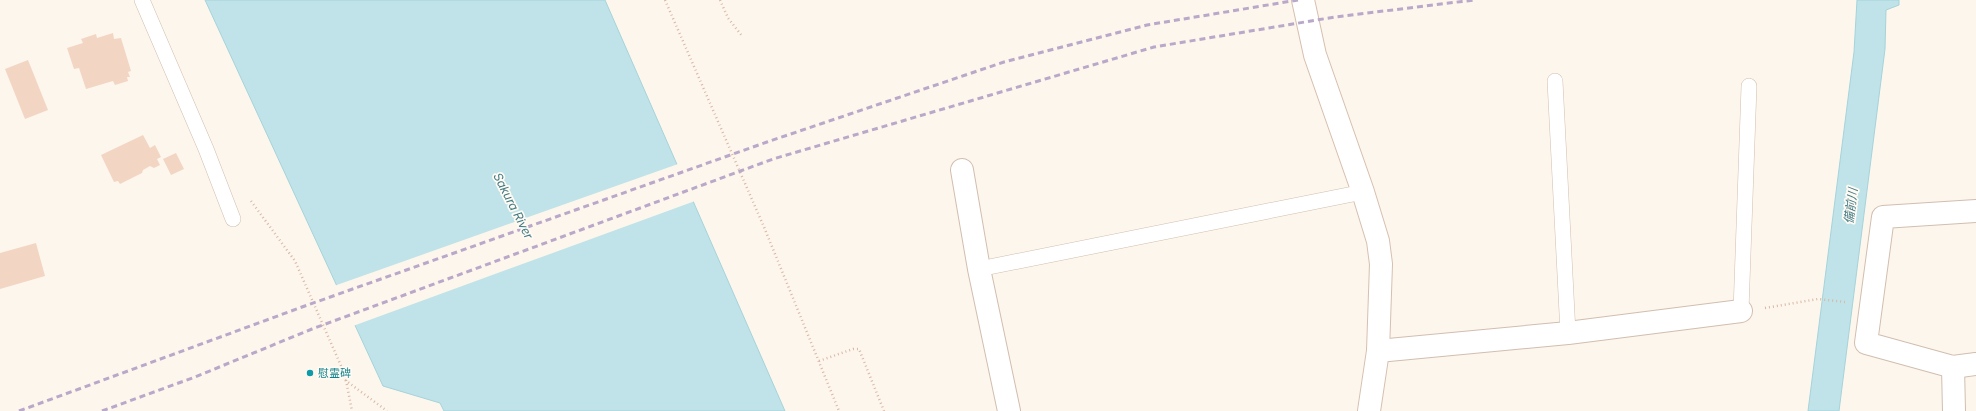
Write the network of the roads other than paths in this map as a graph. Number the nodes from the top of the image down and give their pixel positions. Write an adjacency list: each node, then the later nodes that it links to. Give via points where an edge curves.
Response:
1 (142, 0): 8 (lane)
2 (1304, 0): 6 (street, via 1315,55)
3 (1555, 81): 11 (lane)
4 (1749, 86): 10 (lane)
5 (962, 170): 9 (street)
6 (1363, 192): 9 (lane); 12 (street, via 1378,241 1381,264)
7 (1976, 211): 14 (street, via 1883,217 1866,343)
8 (233, 219)
9 (979, 269): 15 (street)
10 (1741, 311): 11 (street)
11 (1568, 333): 12 (street)
12 (1378, 351): 16 (street)
13 (1976, 364): 14 (street)
14 (1953, 367): 17 (street)
15 (1009, 411)
16 (1369, 411)
17 (1954, 411)

